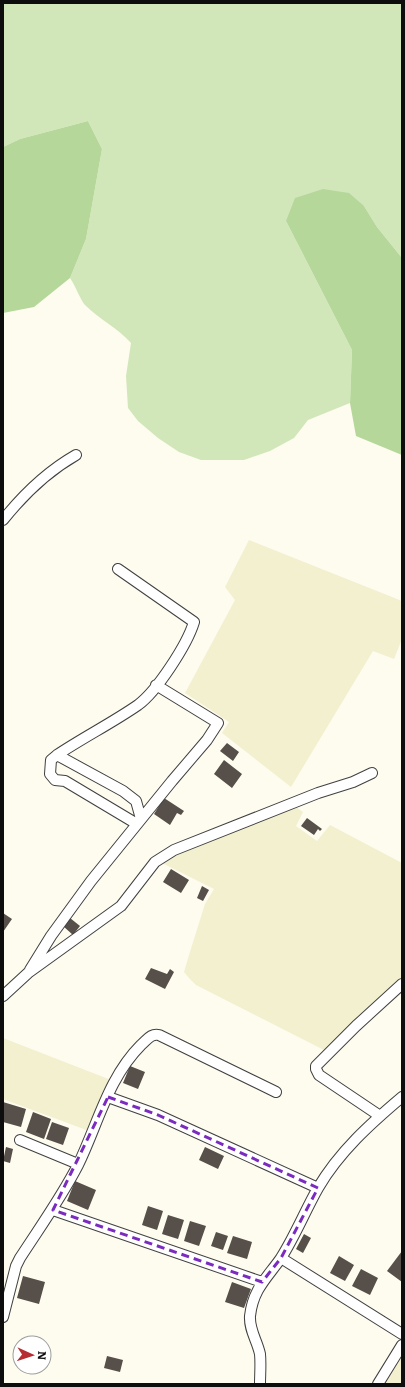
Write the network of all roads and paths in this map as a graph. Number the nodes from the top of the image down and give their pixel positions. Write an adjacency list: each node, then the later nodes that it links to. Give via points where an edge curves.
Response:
1 (76, 454): 2 (street, via 61,463 17,502)
2 (3, 520)
3 (118, 569): 4 (street, via 194,622 181,650)
4 (156, 685): 5 (street, via 139,704); 7 (street, via 218,723 207,740)
5 (57, 755): 7 (street, via 123,791 136,801); 7 (street, via 51,760 50,774 55,780 65,781)
6 (372, 773): 8 (street, via 174,850 155,862 121,906)
7 (139, 822): 8 (street, via 91,881)
8 (28, 973): 10 (street)
9 (402, 984): 14 (street, via 316,1066 320,1075)
10 (3, 996)
11 (276, 1092): 12 (street, via 154,1034 128,1058 116,1077)
12 (108, 1097): 16 (street); 17 (street, via 158,1115)
13 (402, 1097): 14 (street)
14 (380, 1116): 17 (street, via 352,1142)
15 (20, 1140): 16 (street)
16 (78, 1164): 18 (street)
17 (318, 1188): 19 (street)
18 (53, 1210): 20 (street); 21 (street, via 18,1262)
19 (281, 1258): 20 (street); 22 (street)
20 (262, 1282): 24 (street, via 253,1301 250,1316 251,1328 260,1354)
21 (3, 1317)
22 (402, 1334)
23 (402, 1345): 25 (street)
24 (260, 1384)
25 (378, 1384)

